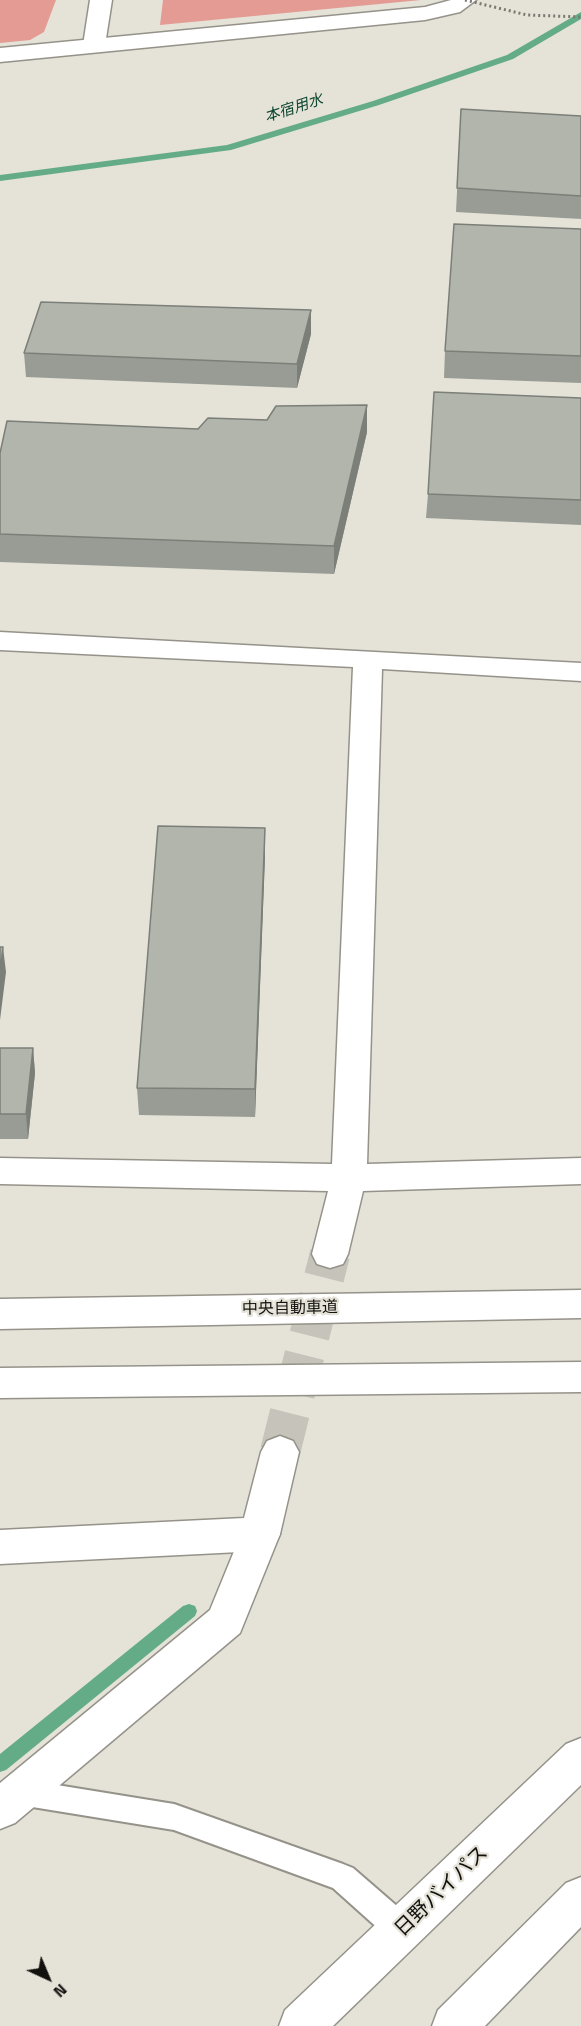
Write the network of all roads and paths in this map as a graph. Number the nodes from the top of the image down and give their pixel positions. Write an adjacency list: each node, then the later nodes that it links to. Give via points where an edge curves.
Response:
1 (101, 0): 4 (main road)
2 (465, 0): 3 (path, bridge, via 527,15); 4 (main road, via 441,11 411,15)
3 (581, 17)
4 (94, 45): 5 (main road)
5 (0, 55)
6 (0, 641): 7 (main road)
7 (369, 659): 8 (main road); 11 (main road)
8 (581, 672)
9 (0, 1171): 11 (main road)
10 (581, 1171): 11 (main road)
11 (349, 1178): 12 (main road)
12 (330, 1254)
13 (581, 1304): 14 (main road, 中央自動車道)
14 (0, 1314)
15 (581, 1377): 16 (main road)
16 (2, 1384)
17 (280, 1452): 18 (main road)
18 (260, 1534): 19 (main road); 21 (main road, via 226,1622)
19 (0, 1547)
20 (581, 1757): 23 (main road, 日野バイパス)
21 (10, 1801): 23 (lane, via 174,1817 343,1878)
22 (574, 1917): 25 (main road)
23 (402, 1930): 24 (main road, 日野バイパス)
24 (301, 2026)
25 (454, 2026)

